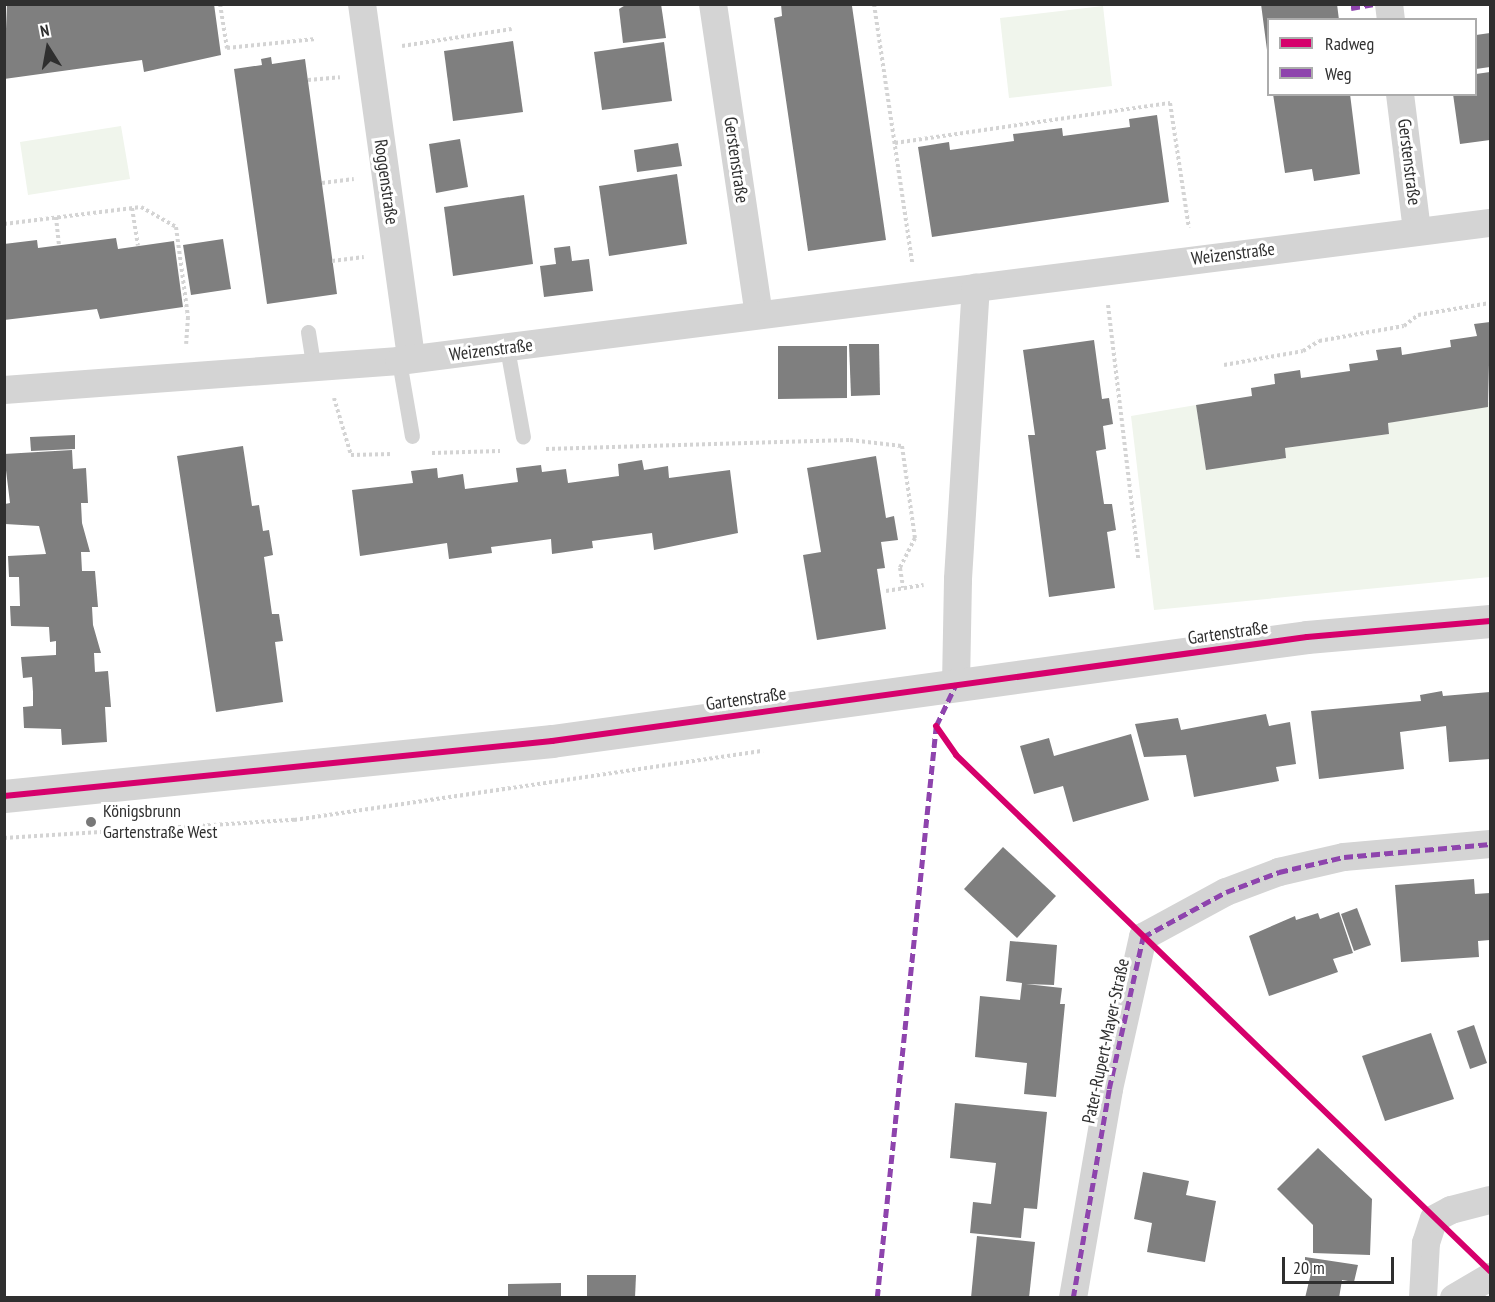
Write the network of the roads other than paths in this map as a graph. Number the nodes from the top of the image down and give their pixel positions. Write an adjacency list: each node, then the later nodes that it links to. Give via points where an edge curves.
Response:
1 (362, 4): 10 (street, Roggenstraße)
2 (713, 4): 7 (street, Gerstenstraße)
3 (1400, 96): 5 (street, Gerstenstraße)
4 (1491, 222): 5 (street, Weizenstraße)
5 (1417, 230): 6 (street, Weizenstraße)
6 (976, 288): 7 (street, Weizenstraße); 16 (street, via 958,579)
7 (759, 315): 9 (street, Weizenstraße)
8 (308, 332): 11 (lane)
9 (507, 348): 10 (street, Weizenstraße); 14 (lane)
10 (405, 360): 11 (street, Weizenstraße); 13 (lane)
11 (320, 369): 12 (street, Weizenstraße)
12 (4, 390)
13 (412, 436)
14 (523, 436)
15 (1491, 621): 16 (street, Gartenstraße, via 1307,637)
16 (956, 684): 17 (street, Gartenstraße, via 552,741)
17 (4, 796)
18 (1491, 844): 21 (street, Pater-Rupert-Mayer-Straße, via 1344,857 1279,872 1226,892 1143,937 1109,1089)
19 (1491, 1200): 22 (street, via 1451,1210 1434,1219 1426,1243)
20 (1491, 1277): 23 (street)
21 (1073, 1298)
22 (1423, 1298)
23 (1454, 1298)

